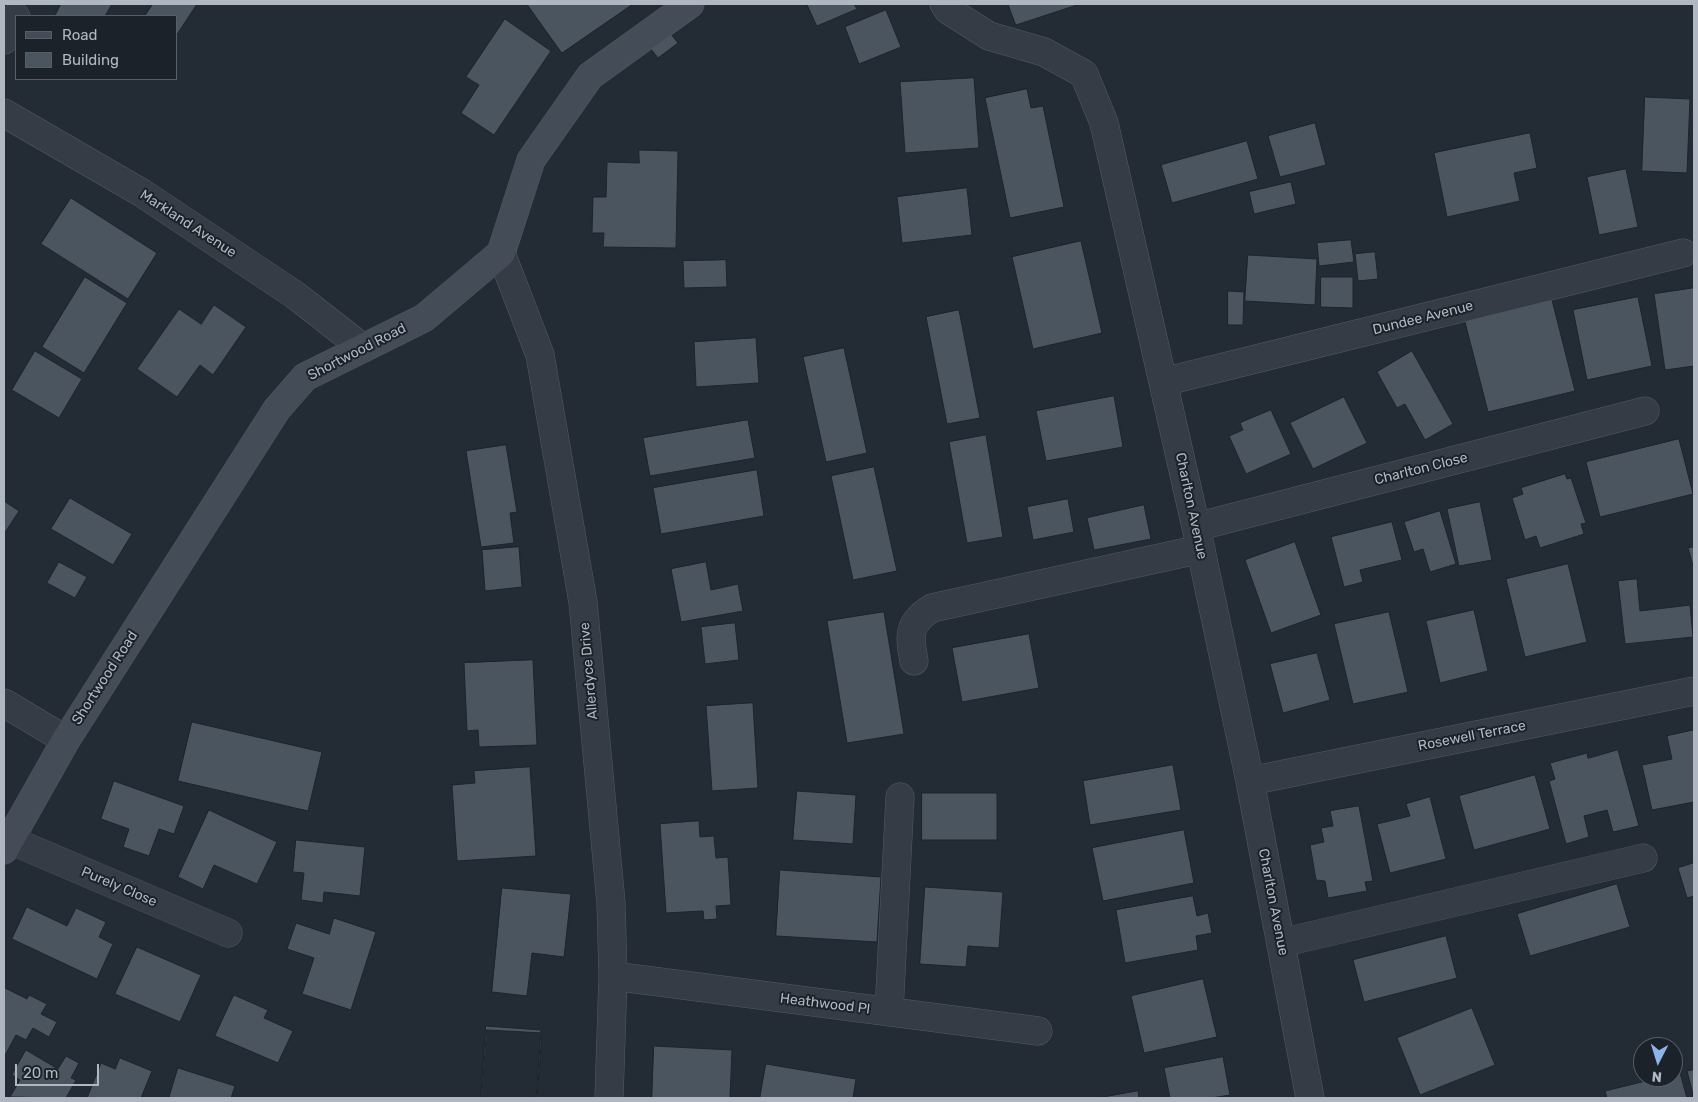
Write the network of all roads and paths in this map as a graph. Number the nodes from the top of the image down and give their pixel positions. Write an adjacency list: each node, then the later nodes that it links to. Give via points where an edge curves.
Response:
1 (23, 4): 4 (street)
2 (690, 4): 8 (main road, via 590,76 531,160)
3 (944, 4): 11 (street, Charlton Avenue, via 948,10 989,36 1044,52 1084,74 1104,123)
4 (17, 15)
5 (15, 18): 6 (street)
6 (4, 40)
7 (4, 113): 10 (street, Markland Avenue, via 142,193 296,295)
8 (502, 253): 10 (main road, Shortwood Road, via 424,318); 24 (street, Allerdyce Drive, via 540,355 583,602 611,903)
9 (1683, 253): 11 (street, Dundee Avenue)
10 (363, 348): 17 (main road, Shortwood Road, via 305,377 277,409)
11 (1163, 382): 13 (street, Charlton Avenue)
12 (1645, 411): 13 (street, Charlton Close)
13 (1198, 538): 14 (street, Charlton Close, via 932,608 918,617 912,628 910,641); 18 (street, Charlton Avenue)
14 (914, 661)
15 (1694, 691): 18 (street, Rosewell Terrace)
16 (4, 703): 17 (street)
17 (66, 740): 20 (main road, Shortwood Road)
18 (1250, 781): 23 (street, Charlton Avenue)
19 (900, 796): 25 (street)
20 (7, 845): 22 (street, Purely Close)
21 (1643, 858): 23 (street)
22 (228, 934)
23 (1281, 943): 28 (street, Charlton Avenue)
24 (613, 976): 25 (street, Heathwood Pl); 27 (street, Allerdyce Drive)
25 (889, 1012): 26 (street, Heathwood Pl)
26 (1038, 1031)
27 (609, 1098)
28 (1310, 1098)

